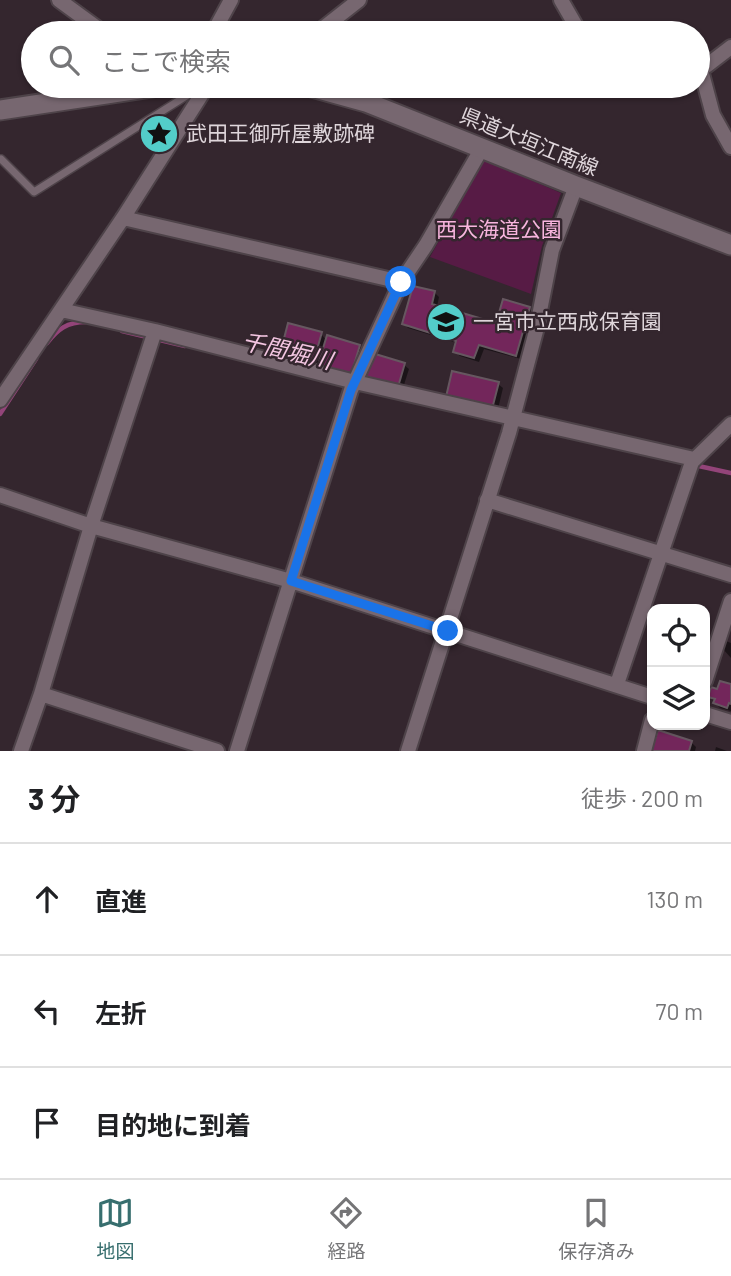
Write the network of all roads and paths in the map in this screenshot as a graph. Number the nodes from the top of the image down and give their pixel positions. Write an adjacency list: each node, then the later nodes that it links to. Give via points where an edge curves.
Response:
1 (59, 0): 6 (street)
2 (231, 0): 7 (street)
3 (359, 0): 5 (street)
4 (561, 0): 9 (street)
5 (339, 6): 8 (street)
6 (88, 21)
7 (220, 21)
8 (327, 21)
9 (573, 21)
10 (731, 47): 11 (street)
11 (710, 63)
12 (80, 98): 17 (main road)
13 (183, 98): 20 (lane, via 34,192)
14 (199, 98): 22 (street)
15 (352, 98): 19 (main road, 県道大垣江南線)
16 (708, 98): 18 (street)
17 (0, 110)
18 (731, 147)
19 (482, 148): 21 (main road, 県道大垣江南線); 24 (street)
20 (1, 159)
21 (576, 187): 23 (main road, 県道大垣江南線); 29 (street, via 552,250)
22 (123, 218): 24 (street); 25 (street)
23 (731, 245)
24 (401, 282): 27 (street)
25 (61, 310): 26 (street); 28 (street)
26 (152, 338): 27 (street); 34 (street)
27 (353, 386): 29 (street); 37 (street)
28 (0, 400)
29 (511, 424): 31 (street); 33 (street)
30 (731, 424): 31 (street)
31 (691, 466): 35 (street)
32 (0, 495): 34 (street)
33 (487, 500): 35 (street); 39 (street)
34 (91, 526): 37 (street); 42 (street)
35 (660, 552): 36 (street); 41 (street)
36 (731, 575)
37 (291, 581): 39 (street); 49 (street)
38 (731, 601): 40 (street)
39 (448, 631): 41 (street); 50 (street)
40 (710, 667)
41 (617, 684): 43 (street)
42 (41, 694): 47 (street); 48 (street)
43 (647, 695)
44 (710, 716): 45 (street)
45 (731, 722)
46 (649, 730): 51 (street)
47 (20, 751)
48 (217, 751)
49 (237, 751)
50 (408, 751)
51 (644, 751)

